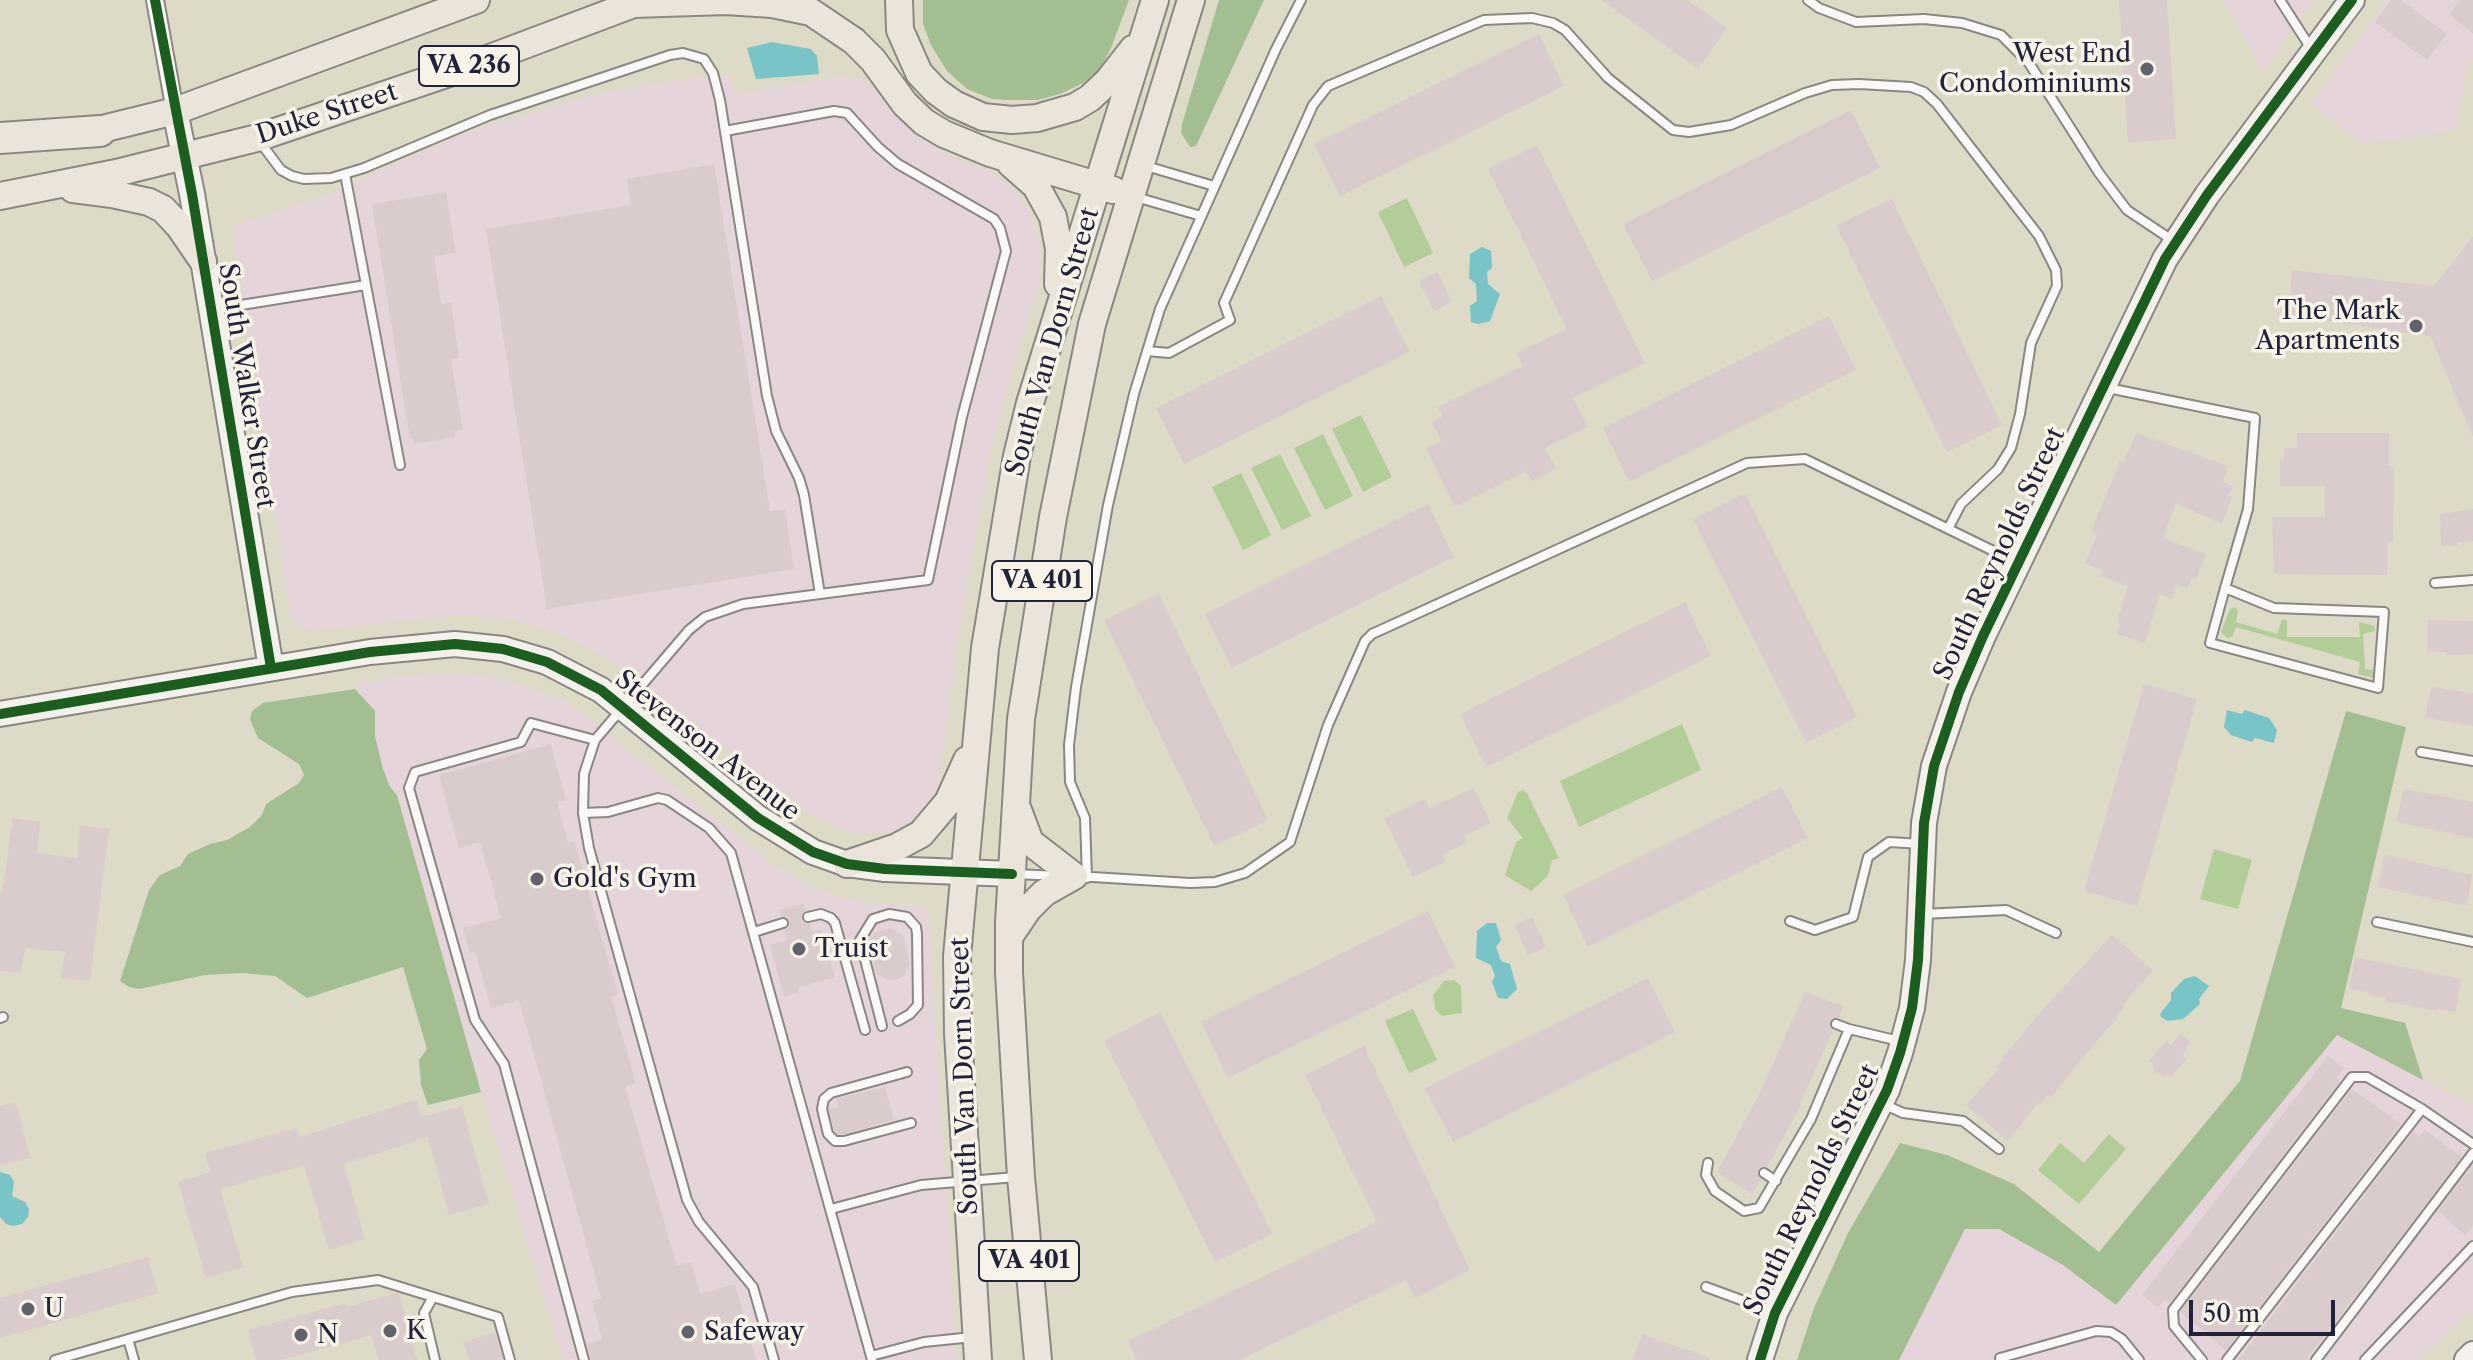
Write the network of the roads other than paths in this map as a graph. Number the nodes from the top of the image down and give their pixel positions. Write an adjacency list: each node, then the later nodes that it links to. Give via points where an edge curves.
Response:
1 (155, 0): 14 (street)
2 (476, 0): 11 (main road, Duke Street / VA 236)
3 (899, 0): 12 (main road, via 900,30 919,73 954,104 983,117 1037,118 1075,107 1108,81)
4 (1155, 0): 12 (main road, South Van Dorn Street / VA 401)
5 (1191, 0): 23 (main road, South Van Dorn Street / VA 401)
6 (1301, 0): 26 (lane)
7 (1808, 0): 31 (lane, via 1856,22 1924,19 2001,35 2029,63 2127,210)
8 (2280, 0): 13 (lane)
9 (638, 2): 18 (main road, Duke Street / VA 236); 20 (main road, Duke Street, via 726,1 811,12 854,41 924,122)
10 (2343, 4): 13 (street, South Reynolds Street)
11 (448, 5): 14 (main road, Duke Street / VA 236)
12 (1145, 33): 21 (main road, South Van Dorn Street / VA 401)
13 (2314, 52): 31 (street, South Reynolds Street)
14 (175, 111): 15 (main road, Duke Street / VA 236); 22 (street, South Walker Street)
15 (100, 131): 17 (highway); 19 (main road, Duke Street / VA 236)
16 (725, 131): 24 (lane, via 713,73 704,59 683,53 456,127); 44 (lane, via 767,396 804,495); 44 (lane, via 847,113 898,164 987,213 1004,240 1004,266 965,404 928,580)
17 (0, 138)
18 (257, 138): 22 (main road, Duke Street / VA 236); 24 (lane, via 281,170 292,176 318,180)
19 (0, 150)
20 (990, 153): 25 (main road); 35 (main road, via 1036,186 1053,217 1059,249)
21 (1108, 154): 23 (main road); 25 (main road, South Van Dorn Street / VA 401)
22 (185, 157): 27 (main road, Duke Street / VA 236); 32 (street, South Walker Street)
23 (1141, 164): 26 (lane); 29 (main road, South Van Dorn Street / VA 401)
24 (345, 174): 33 (lane)
25 (1099, 185): 29 (main road); 35 (main road, South Van Dorn Street / VA 401)
26 (1214, 186): 30 (lane)
27 (53, 187): 28 (main road, Duke Street / VA 236); 32 (main road, via 149,202 179,226)
28 (0, 196)
29 (1131, 196): 30 (lane); 52 (main road, South Van Dorn Street / VA 401, via 1092,324 1053,517 1021,719)
30 (1201, 216): 36 (lane)
31 (2175, 242): 37 (street, South Reynolds Street)
32 (203, 261): 34 (street, South Walker Street)
33 (366, 285): 34 (lane); 38 (lane)
34 (211, 310): 45 (street, South Walker Street)
35 (1057, 316): 49 (main road, South Van Dorn Street / VA 401, via 1017,456 991,600)
36 (1147, 351): 39 (lane, via 1169,353 1230,320 1224,303 1313,105 1328,86 1484,20 1532,18 1553,23 1608,78 1673,130 1731,125 1832,85 1911,87 1945,113 2039,236 2056,270 2057,286 2031,343 2011,448 1998,469 1961,504); 58 (lane, via 1108,505 1069,745 1070,782 1085,818)
37 (2103, 387): 40 (street, South Reynolds Street); 43 (lane, via 2255,418 2248,509)
38 (400, 465)
39 (1948, 529): 40 (lane); 58 (lane, via 1805,459 1747,463 1372,634 1330,719 1290,842 1245,873 1190,883)
40 (2018, 563): 54 (street, South Reynolds Street, via 1959,692 1934,766)
41 (2473, 580): 42 (lane)
42 (2435, 583)
43 (2225, 588): 43 (lane, via 2274,608 2384,612 2378,688 2210,643)
44 (820, 594): 46 (lane, via 743,604 705,617)
45 (271, 668): 46 (street, Stevenson Avenue, via 422,645 481,645 562,668); 47 (street, Stevenson Avenue)
46 (625, 707): 48 (lane); 55 (street, Stevenson Avenue, via 758,818 798,845)
47 (0, 714)
48 (595, 740): 53 (lane, via 584,774); 100 (lane, via 531,723 521,742 415,772 409,788 475,1020 504,1064)
49 (976, 742): 55 (main road, via 930,827 897,847); 56 (main road, South Van Dorn Street / VA 401)
50 (2421, 752): 51 (lane)
51 (2473, 761)
52 (1015, 802): 57 (main road, South Van Dorn Street / VA 401); 58 (main road, via 1030,842)
53 (583, 813): 64 (lane, via 658,798 691,815 731,853); 101 (lane, via 687,1200 753,1287)
54 (1922, 844): 59 (street, South Reynolds Street); 61 (lane, via 1889,842 1868,857 1853,917 1815,930)
55 (847, 864): 56 (street, Stevenson Avenue)
56 (964, 872): 57 (street, Stevenson Avenue); 84 (main road, South Van Dorn Street / VA 401, via 957,956)
57 (1012, 874): 58 (lane); 66 (main road, South Van Dorn Street / VA 401)
58 (1081, 877): 66 (main road, via 1044,893)
59 (1919, 914): 65 (lane, via 2006,910); 73 (street, South Reynolds Street, via 1912,1008)
60 (808, 917): 72 (lane, via 821,914 835,923)
61 (1790, 921)
62 (2377, 922): 67 (lane)
63 (783, 923): 64 (lane)
64 (754, 932): 86 (lane)
65 (2056, 933)
66 (1009, 937): 83 (main road, South Van Dorn Street / VA 401)
67 (2473, 942)
68 (898, 1021): 70 (lane, via 918,1005 917,934 907,917 889,914 873,919 860,940)
69 (1836, 1024): 71 (lane)
70 (882, 1026)
71 (1849, 1029): 73 (lane); 85 (lane, via 1811,1119)
72 (865, 1030)
73 (1903, 1042): 75 (street, South Reynolds Street)
74 (907, 1072): 77 (lane, via 831,1093 822,1109 835,1141)
75 (1881, 1103): 79 (lane, via 1903,1113 1963,1121); 90 (street, South Reynolds Street)
76 (2422, 1109): 78 (lane); 105 (lane, via 2367,1077 2352,1077 2173,1310 2174,1326); 106 (lane)
77 (911, 1123)
78 (2473, 1144)
79 (1999, 1149)
80 (2473, 1153): 107 (lane)
81 (1708, 1163): 85 (lane, via 1711,1187 1744,1211 1759,1208)
82 (1764, 1173): 85 (lane)
83 (1021, 1177): 84 (lane); 102 (main road, South Van Dorn Street / VA 401)
84 (966, 1181): 86 (lane, via 921,1185); 92 (main road, South Van Dorn Street / VA 401)
85 (1776, 1181)
86 (831, 1209): 94 (lane)
87 (2473, 1246): 108 (lane)
88 (1706, 1287): 90 (lane)
89 (433, 1297): 91 (lane, via 378,1280 292,1292); 98 (lane, via 424,1313); 99 (lane, via 498,1317)
90 (1775, 1313): 103 (street, South Reynolds Street)
91 (128, 1339): 96 (lane); 97 (lane)
92 (977, 1348): 94 (lane, via 924,1342)
93 (2473, 1354): 109 (street)
94 (872, 1358)
95 (2000, 1358): 104 (lane, via 2096,1331 2122,1339)
96 (55, 1360)
97 (134, 1360)
98 (435, 1360)
99 (510, 1360)
100 (584, 1360)
101 (774, 1360)
102 (1038, 1360)
103 (1760, 1360)
104 (2139, 1360)
105 (2202, 1360)
106 (2227, 1360)
107 (2316, 1360)
108 (2365, 1360)
109 (2467, 1360)

